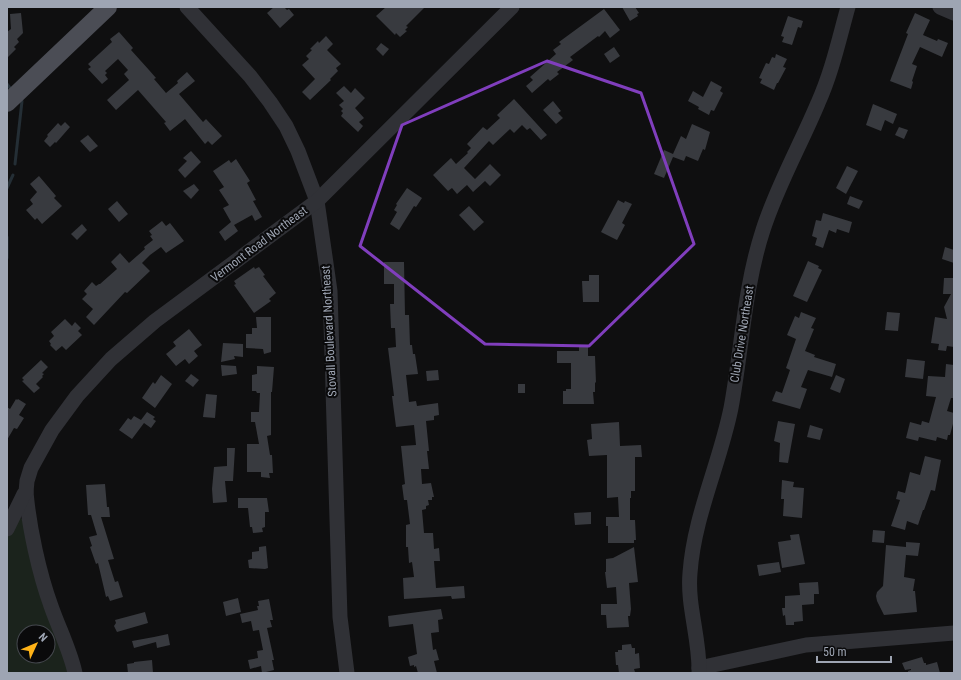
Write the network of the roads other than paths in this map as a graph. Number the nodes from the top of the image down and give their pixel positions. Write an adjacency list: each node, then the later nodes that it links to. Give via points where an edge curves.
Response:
1 (108, 7): 7 (main road)
2 (187, 7): 8 (street, Stovall Boulevard Northeast, via 250,76 270,102 298,151)
3 (512, 7): 8 (street, Vermont Road Northeast)
4 (848, 7): 12 (street, Club Drive Northeast, via 827,81 774,199 753,266 731,407 692,555 690,594)
5 (940, 7): 6 (street)
6 (954, 13)
7 (7, 103)
8 (317, 201): 9 (street, Vermont Road Northeast, via 155,321 111,359 77,396 52,430 31,468); 14 (street, Stovall Boulevard Northeast, via 330,291 341,623)
9 (26, 492): 10 (street, Vermont Road Northeast); 13 (street, Vermont Road Northeast, via 41,575)
10 (7, 529)
11 (954, 633): 12 (street, via 806,645)
12 (699, 671)
13 (75, 673)
14 (347, 673)

